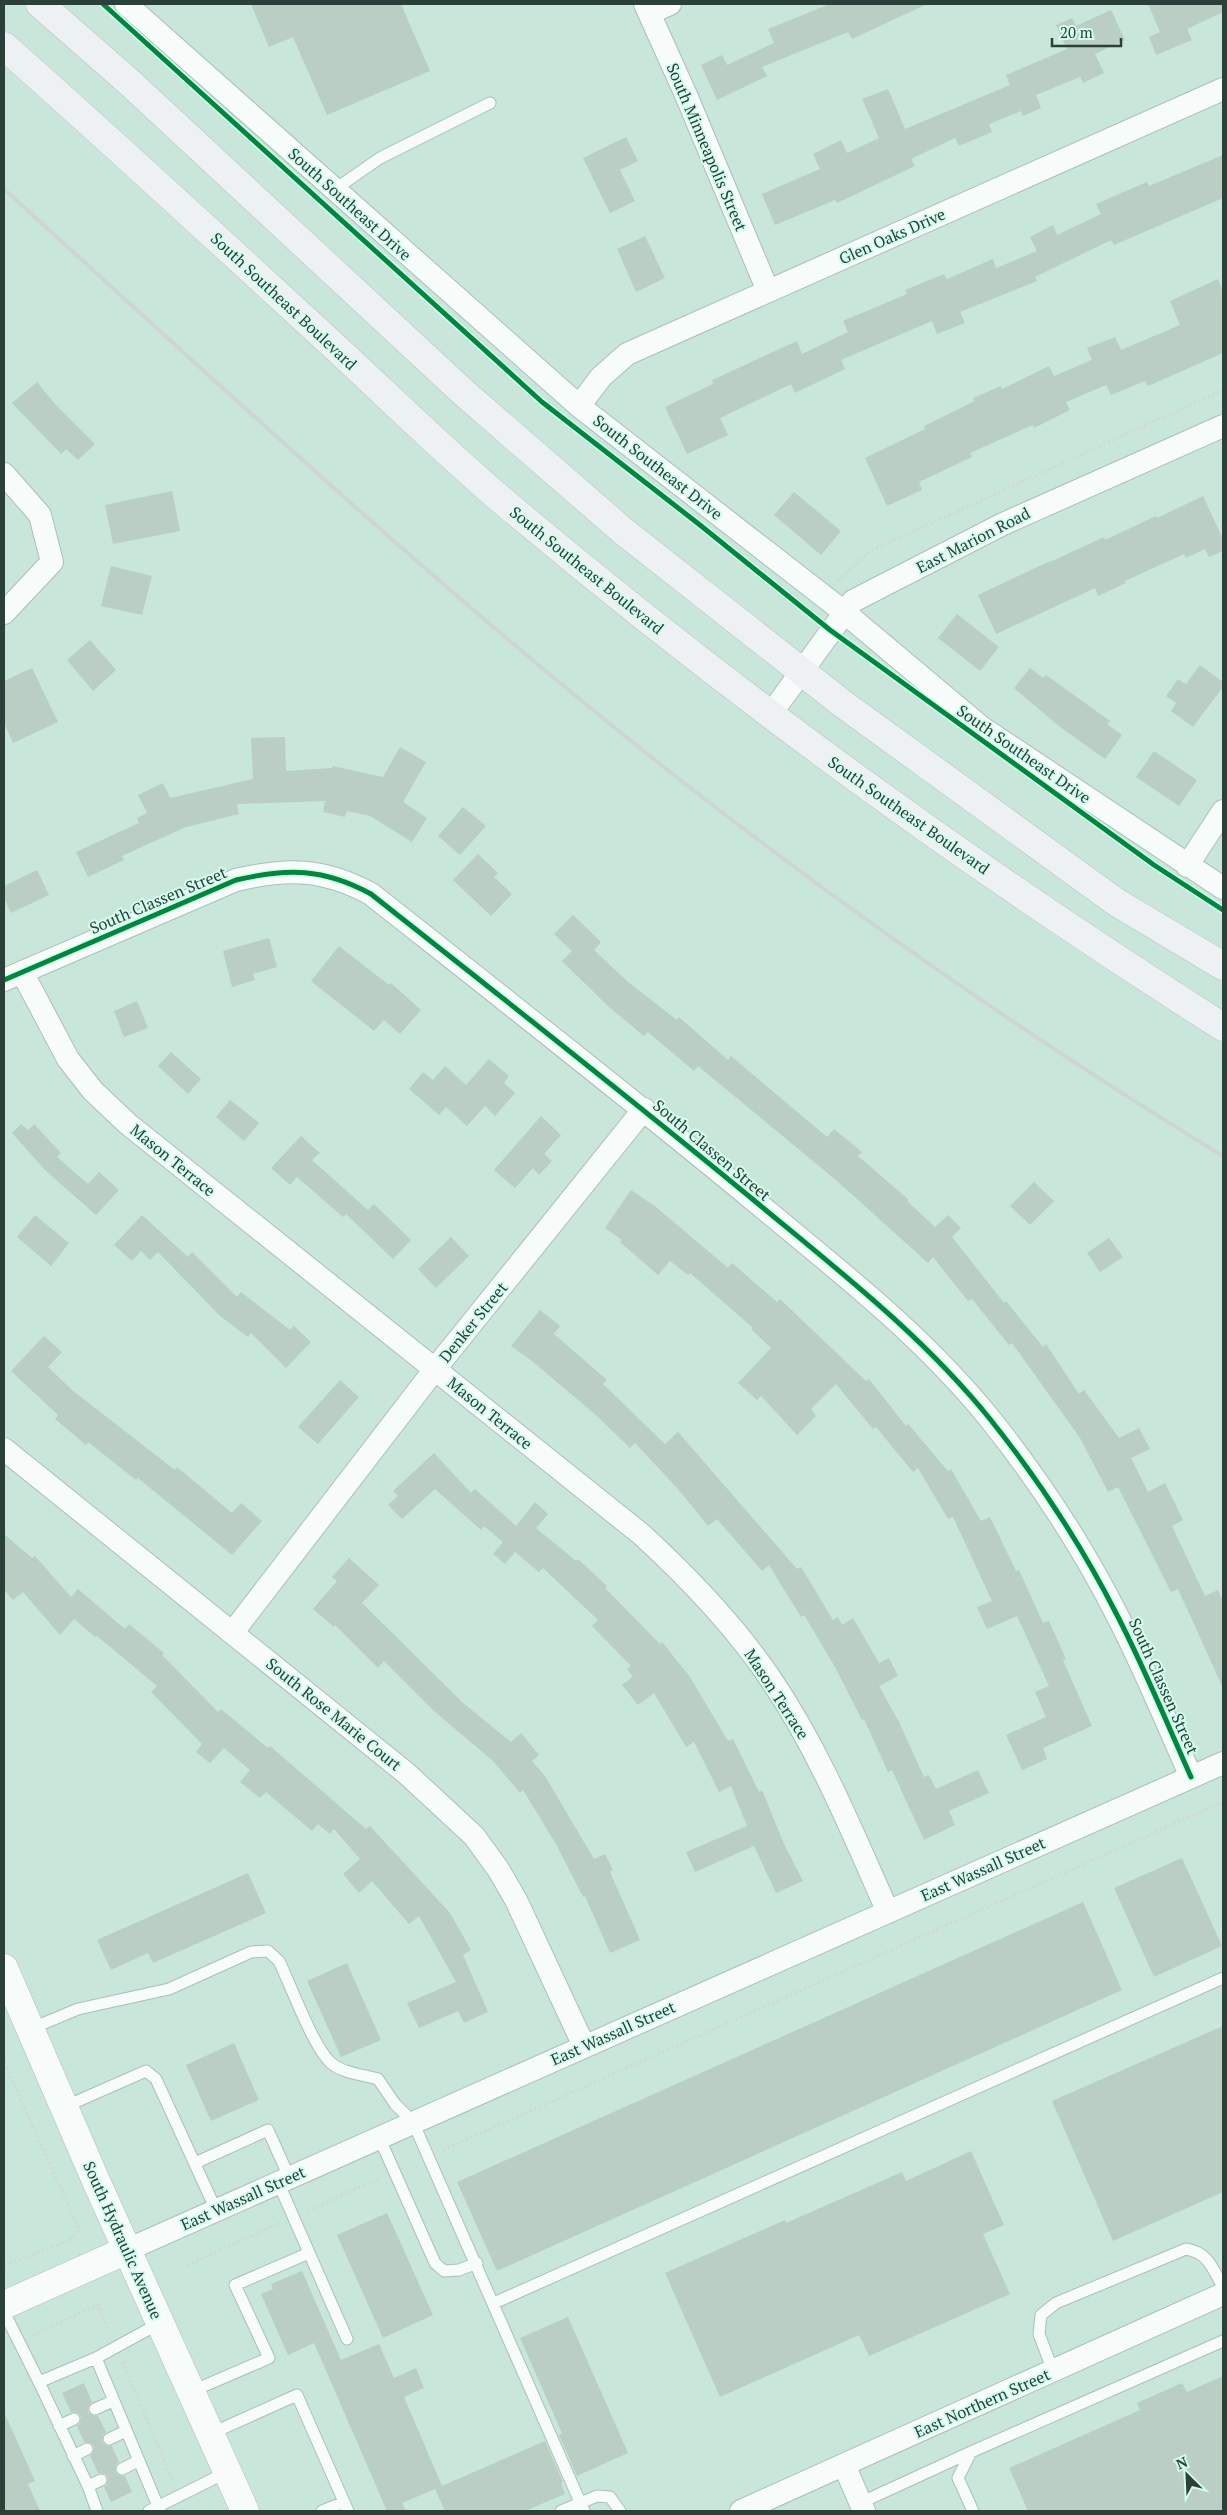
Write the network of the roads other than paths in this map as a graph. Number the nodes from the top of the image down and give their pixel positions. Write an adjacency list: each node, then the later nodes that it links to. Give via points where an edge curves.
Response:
1 (40, 4): 15 (main road, via 129,82 470,399 623,531)
2 (126, 4): 8 (street, South Southeast Drive)
3 (670, 4): 4 (street)
4 (647, 8): 9 (street, South Minneapolis Street)
5 (4, 46): 16 (main road, South Southeast Boulevard, via 495,495 682,649)
6 (1223, 89): 9 (street, Glen Oaks Drive)
7 (490, 103): 8 (lane, via 380,158)
8 (334, 190): 10 (street, South Southeast Drive)
9 (768, 291): 10 (street, Glen Oaks Drive, via 627,354 601,377)
10 (579, 406): 13 (street, South Southeast Drive)
11 (1223, 426): 13 (street, East Marion Road, via 1003,524)
12 (4, 474): 14 (street, via 40,515 52,562)
13 (849, 606): 15 (street, East Marion Road); 18 (street, South Southeast Drive, via 981,728)
14 (4, 613)
15 (800, 671): 16 (street, East Marion Road); 20 (main road, via 1116,902)
16 (770, 714): 22 (main road, South Southeast Boulevard, via 895,808 1119,961)
17 (1223, 811): 18 (street)
18 (1187, 866): 19 (street, South Southeast Drive)
19 (1223, 888)
20 (1223, 966)
21 (13, 976): 23 (street, South Classen Street, via 236,880 291,871 325,875 371,894); 24 (street, Mason Terrace, via 93,1092 128,1124)
22 (1223, 1027)
23 (644, 1109): 24 (street, Denker Street); 28 (street, South Classen Street, via 889,1312 940,1362 990,1419 1045,1493 1117,1614)
24 (435, 1368): 26 (street, Denker Street); 29 (street, Mason Terrace, via 641,1534 674,1564 741,1639 794,1716)
25 (4, 1449): 26 (street, South Rose Marie Court)
26 (233, 1632): 33 (street, South Rose Marie Court, via 406,1773 474,1836 516,1900)
27 (1223, 1763): 28 (street, East Wassall Street)
28 (1191, 1777): 29 (street, East Wassall Street)
29 (888, 1912): 33 (street, East Wassall Street)
30 (4, 1968): 32 (street, South Hydraulic Avenue)
31 (1223, 1978): 45 (lane)
32 (30, 2029): 34 (street, South Hydraulic Avenue); 35 (lane, via 78,2009 170,1989 251,1952 268,1951 279,1961 320,2048 331,2064 378,2079 395,2104)
33 (584, 2046): 35 (street, East Wassall Street)
34 (64, 2107): 37 (lane, via 146,2071 156,2079); 40 (street, South Hydraulic Avenue)
35 (414, 2122): 36 (street, East Wassall Street); 42 (lane)
36 (379, 2138): 38 (street, East Wassall Street); 42 (lane, via 435,2263 444,2271 459,2270)
37 (195, 2164): 38 (lane, via 268,2130); 39 (lane)
38 (284, 2180): 39 (street, East Wassall Street); 41 (lane, via 294,2217)
39 (216, 2210): 40 (street, East Wassall Street)
40 (127, 2250): 46 (street, East Wassall Street); 48 (street, South Hydraulic Avenue)
41 (309, 2253): 49 (lane); 54 (lane, via 235,2284 269,2358)
42 (477, 2263): 45 (lane)
43 (1223, 2287): 52 (lane, via 1200,2252 1186,2250 1056,2303 1041,2315 1039,2334)
44 (1223, 2294): 52 (street, East Northern Street)
45 (494, 2303): 72 (lane)
46 (4, 2305)
47 (4, 2312): 53 (lane)
48 (160, 2323): 51 (lane); 54 (street, South Hydraulic Avenue)
49 (347, 2339)
50 (1223, 2341): 63 (lane)
51 (96, 2358): 53 (lane); 55 (lane)
52 (1052, 2371): 66 (street, East Northern Street)
53 (39, 2382): 58 (lane)
54 (190, 2392): 60 (street, South Hydraulic Avenue)
55 (113, 2401): 56 (lane); 59 (lane)
56 (95, 2409)
57 (74, 2419): 58 (lane)
58 (59, 2426): 64 (lane)
59 (126, 2431): 61 (lane); 65 (lane)
60 (210, 2434): 68 (street, South Hydraulic Avenue); 71 (lane, via 297,2395)
61 (109, 2439)
62 (87, 2449): 64 (lane)
63 (971, 2452): 73 (lane); 81 (lane, via 958,2478)
64 (74, 2456): 70 (lane)
65 (138, 2461): 67 (lane); 74 (lane)
66 (844, 2465): 73 (street); 80 (street, East Northern Street)
67 (122, 2469)
68 (227, 2472): 74 (lane); 76 (street, South Hydraulic Avenue)
69 (101, 2480): 70 (lane)
70 (88, 2486): 75 (lane)
71 (346, 2506): 77 (lane)
72 (582, 2506): 78 (lane); 79 (lane, via 597,2496 610,2497)
73 (862, 2507)
74 (156, 2510)
75 (97, 2511)
76 (245, 2511)
77 (322, 2511)
78 (561, 2511)
79 (620, 2511)
80 (741, 2511)
81 (972, 2511)

